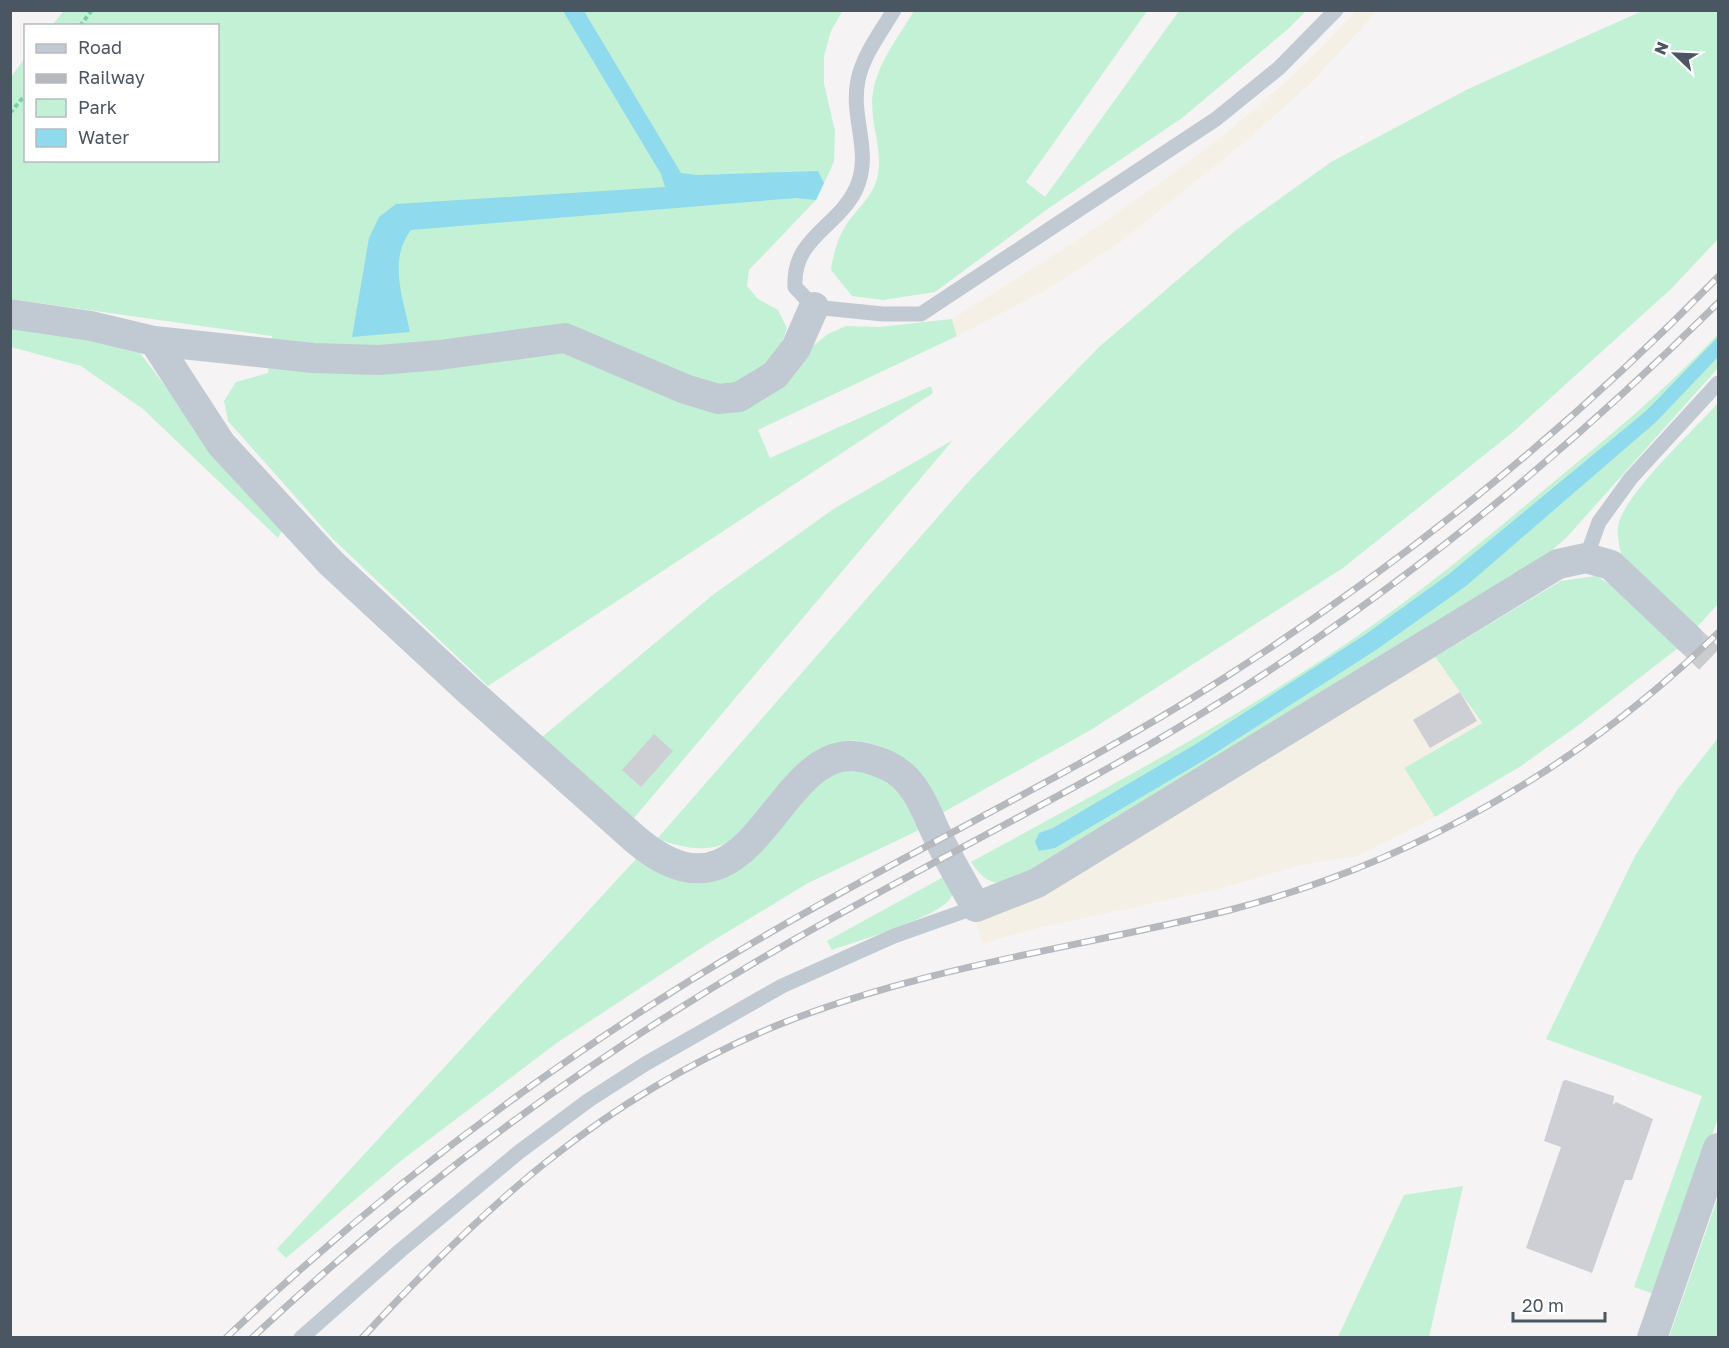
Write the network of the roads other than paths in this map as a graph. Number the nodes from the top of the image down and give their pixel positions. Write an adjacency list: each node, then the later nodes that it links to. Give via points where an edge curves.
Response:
1 (894, 10): 3 (lane, via 858,81 863,171 855,191 801,252 794,270 795,287)
2 (1336, 10): 3 (lane, via 1279,68 1216,119 921,314)
3 (814, 307): 5 (street, via 796,348 775,375 739,397 718,399 565,338 379,360 313,358)
4 (10, 314): 5 (street, via 91,326)
5 (154, 341): 9 (street, via 221,444 331,563 651,852 681,867 730,859 746,848 817,766 839,756 862,757 887,764 906,778 922,801)
6 (1719, 383): 7 (lane, via 1631,478 1599,522)
7 (1586, 558): 8 (street, via 1611,565); 9 (street, via 1558,564 1037,883)
8 (1688, 638)
9 (976, 907): 11 (lane, via 894,936 782,986 645,1064 519,1152)
10 (1719, 1148): 12 (street)
11 (301, 1338)
12 (1652, 1338)

